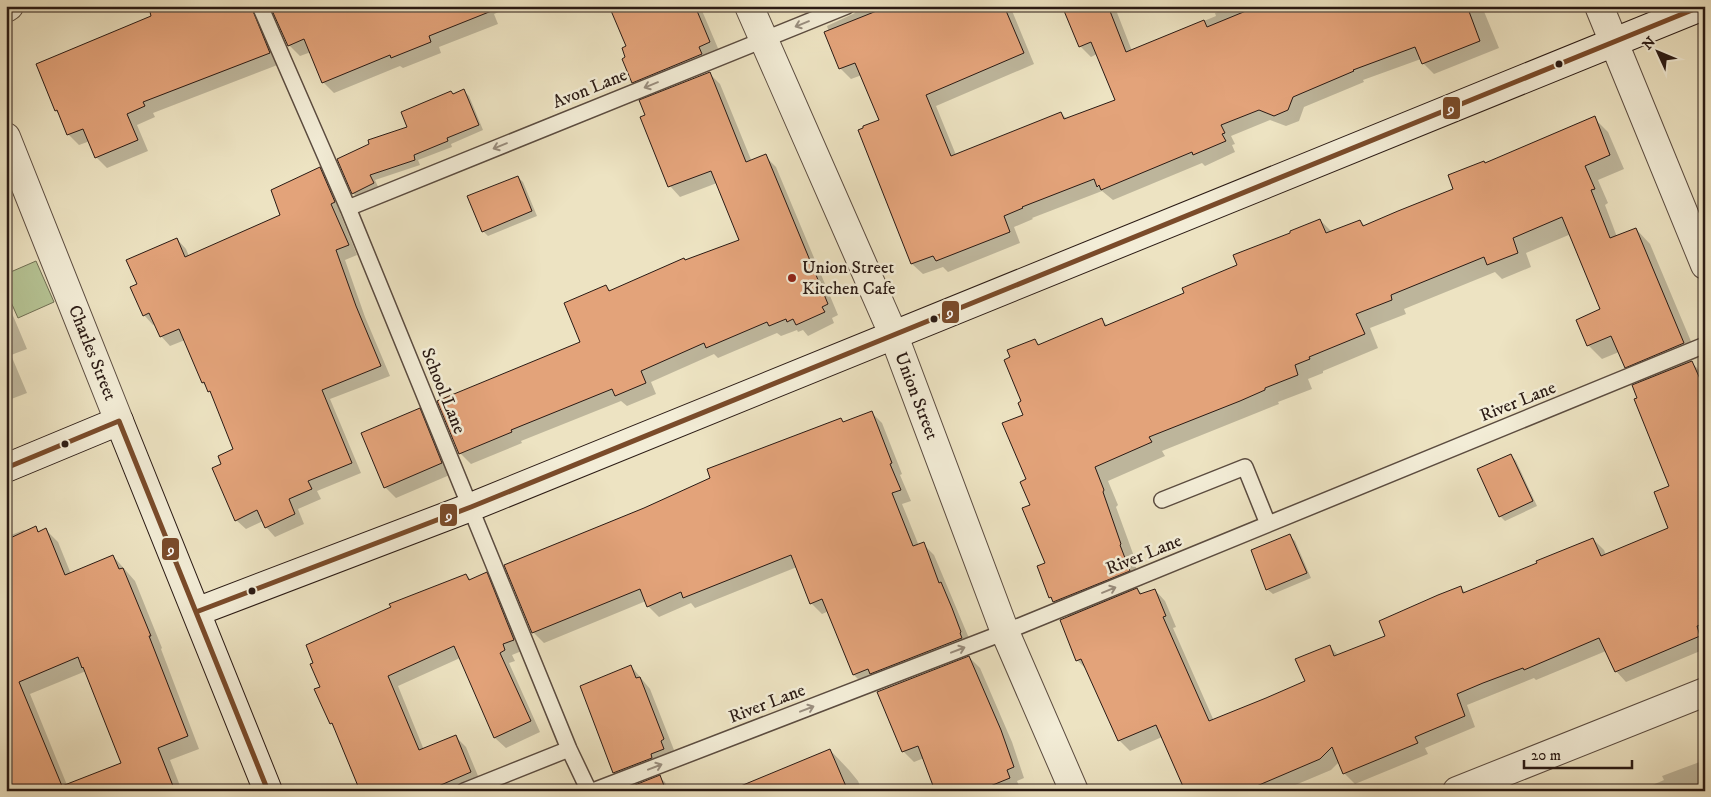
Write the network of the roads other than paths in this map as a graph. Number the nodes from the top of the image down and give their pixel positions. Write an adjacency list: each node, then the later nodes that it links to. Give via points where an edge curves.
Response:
1 (260, 6): 9 (lane, School Lane)
2 (749, 6): 6 (street, Union Street)
3 (847, 6): 6 (lane, Avon Lane, one-way to 6)
4 (1599, 6): 7 (street)
5 (1703, 6): 7 (street)
6 (763, 40): 9 (lane, Avon Lane, one-way to 9); 11 (street, Union Street)
7 (1614, 42): 10 (street); 11 (street)
8 (6, 137): 13 (street, Charles Street)
9 (348, 208): 16 (lane, School Lane)
10 (1705, 265)
11 (894, 336): 16 (street); 19 (street, Union Street)
12 (1705, 346): 17 (lane, River Lane)
13 (119, 421): 14 (street); 18 (street, Charles Street)
14 (6, 468)
15 (1162, 500): 17 (lane, via 1245,467)
16 (470, 507): 18 (street); 21 (lane, School Lane)
17 (1268, 524): 19 (lane, River Lane, one-way to 17)
18 (196, 612): 22 (street, Charles Street)
19 (1005, 632): 25 (lane, River Lane, one-way to 19); 26 (street, Union Street)
20 (1705, 692): 27 (street)
21 (569, 749): 23 (lane); 24 (lane, School Lane)
22 (268, 791)
23 (464, 791)
24 (589, 791)
25 (593, 791)
26 (1074, 791)
27 (1457, 791)

